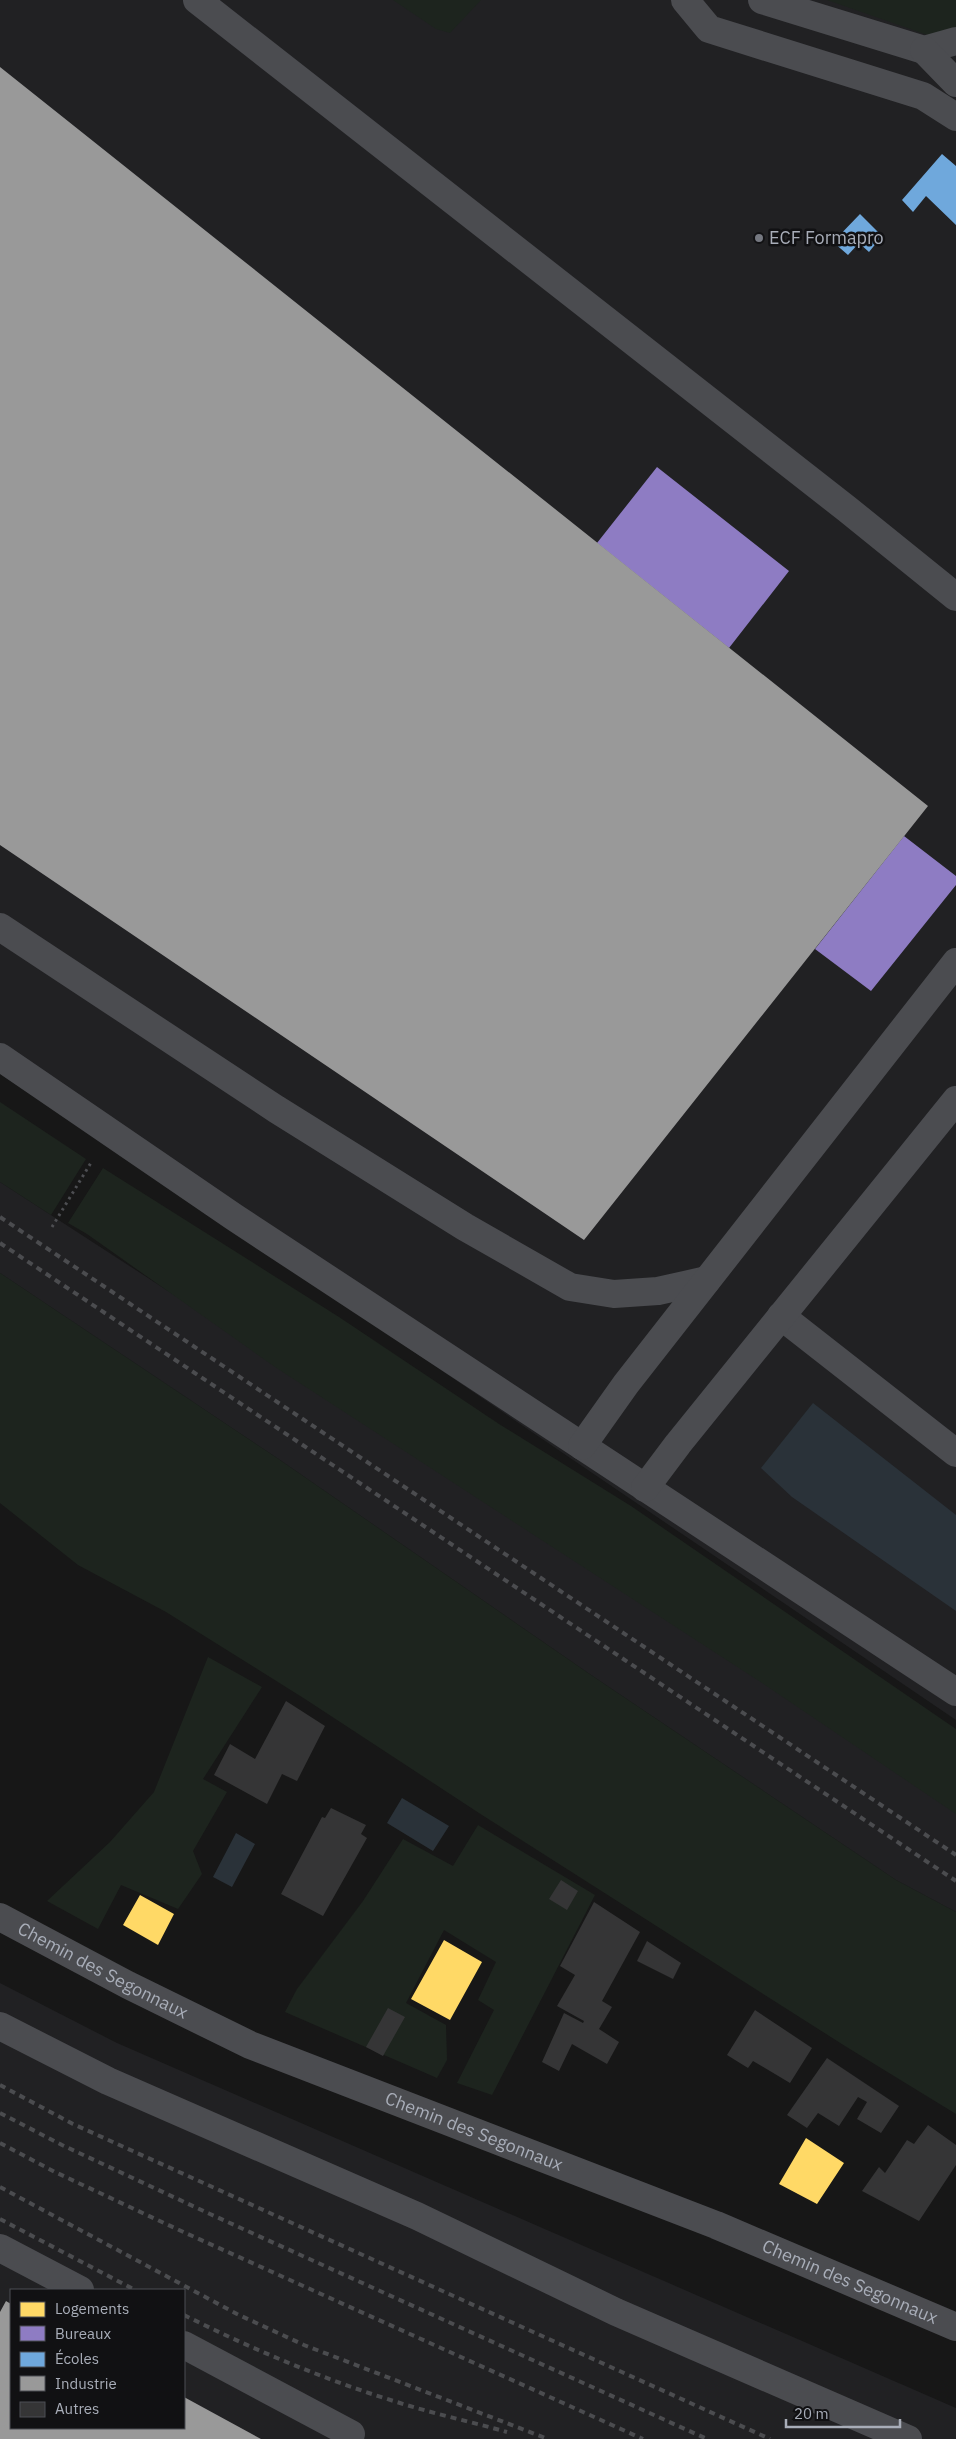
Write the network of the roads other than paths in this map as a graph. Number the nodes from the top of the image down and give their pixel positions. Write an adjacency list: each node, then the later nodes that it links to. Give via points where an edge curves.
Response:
1 (197, 0): 8 (street)
2 (685, 0): 7 (street, via 709,29 922,96)
3 (762, 0): 5 (street)
4 (956, 41): 5 (street)
5 (924, 50): 6 (street)
6 (956, 83)
7 (956, 117)
8 (956, 597)
9 (0, 927): 13 (street, via 276,1109 465,1227 570,1287 614,1294 649,1292)
10 (956, 962): 13 (street)
11 (0, 1057): 15 (street, via 109,1134)
12 (956, 1100): 14 (street)
13 (707, 1280): 15 (street)
14 (781, 1316): 16 (street); 17 (street)
15 (582, 1446): 17 (street)
16 (956, 1453)
17 (645, 1488): 18 (street)
18 (956, 1692)
19 (0, 1917): 23 (street, Chemin des Segonnaux, via 250,2045 716,2225)
20 (0, 2026): 26 (street, via 108,2081 417,2216 616,2312)
21 (0, 2248): 22 (street)
22 (78, 2289)
23 (956, 2328)
24 (185, 2346): 25 (street)
25 (351, 2434)
26 (908, 2439)

